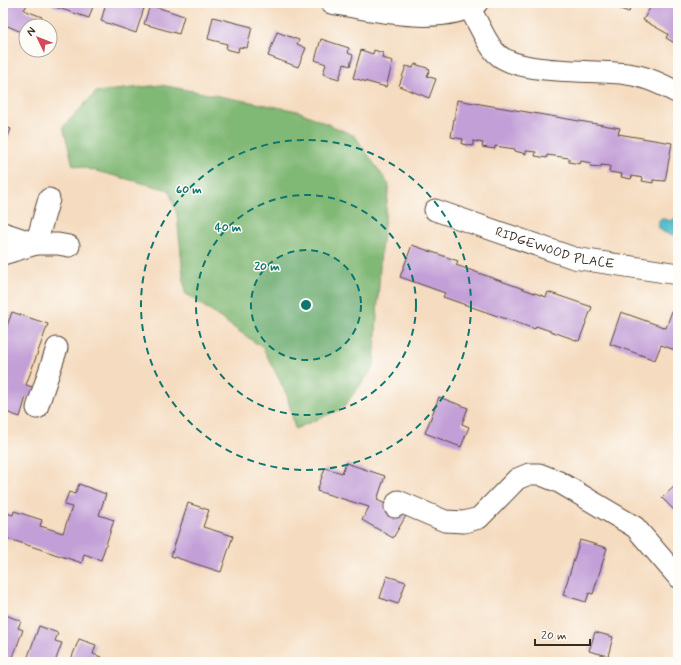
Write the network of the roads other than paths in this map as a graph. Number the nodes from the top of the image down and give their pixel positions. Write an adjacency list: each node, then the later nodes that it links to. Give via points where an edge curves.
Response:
1 (331, 3): 2 (street, via 418,16 447,14)
2 (473, 6): 3 (street, via 496,53 506,60 533,68 628,74 657,82)
3 (678, 92)
4 (49, 199): 7 (street)
5 (435, 210): 10 (street, RIDGEWOOD PLACE, via 574,258)
6 (3, 233): 7 (street)
7 (36, 244): 8 (street); 9 (street)
8 (68, 246)
9 (3, 254)
10 (678, 274)
11 (57, 348): 12 (street)
12 (37, 408)
13 (395, 507): 14 (street, via 398,502 445,521 464,522 479,518 517,479 529,474 539,474 559,482 635,527)
14 (678, 577)

